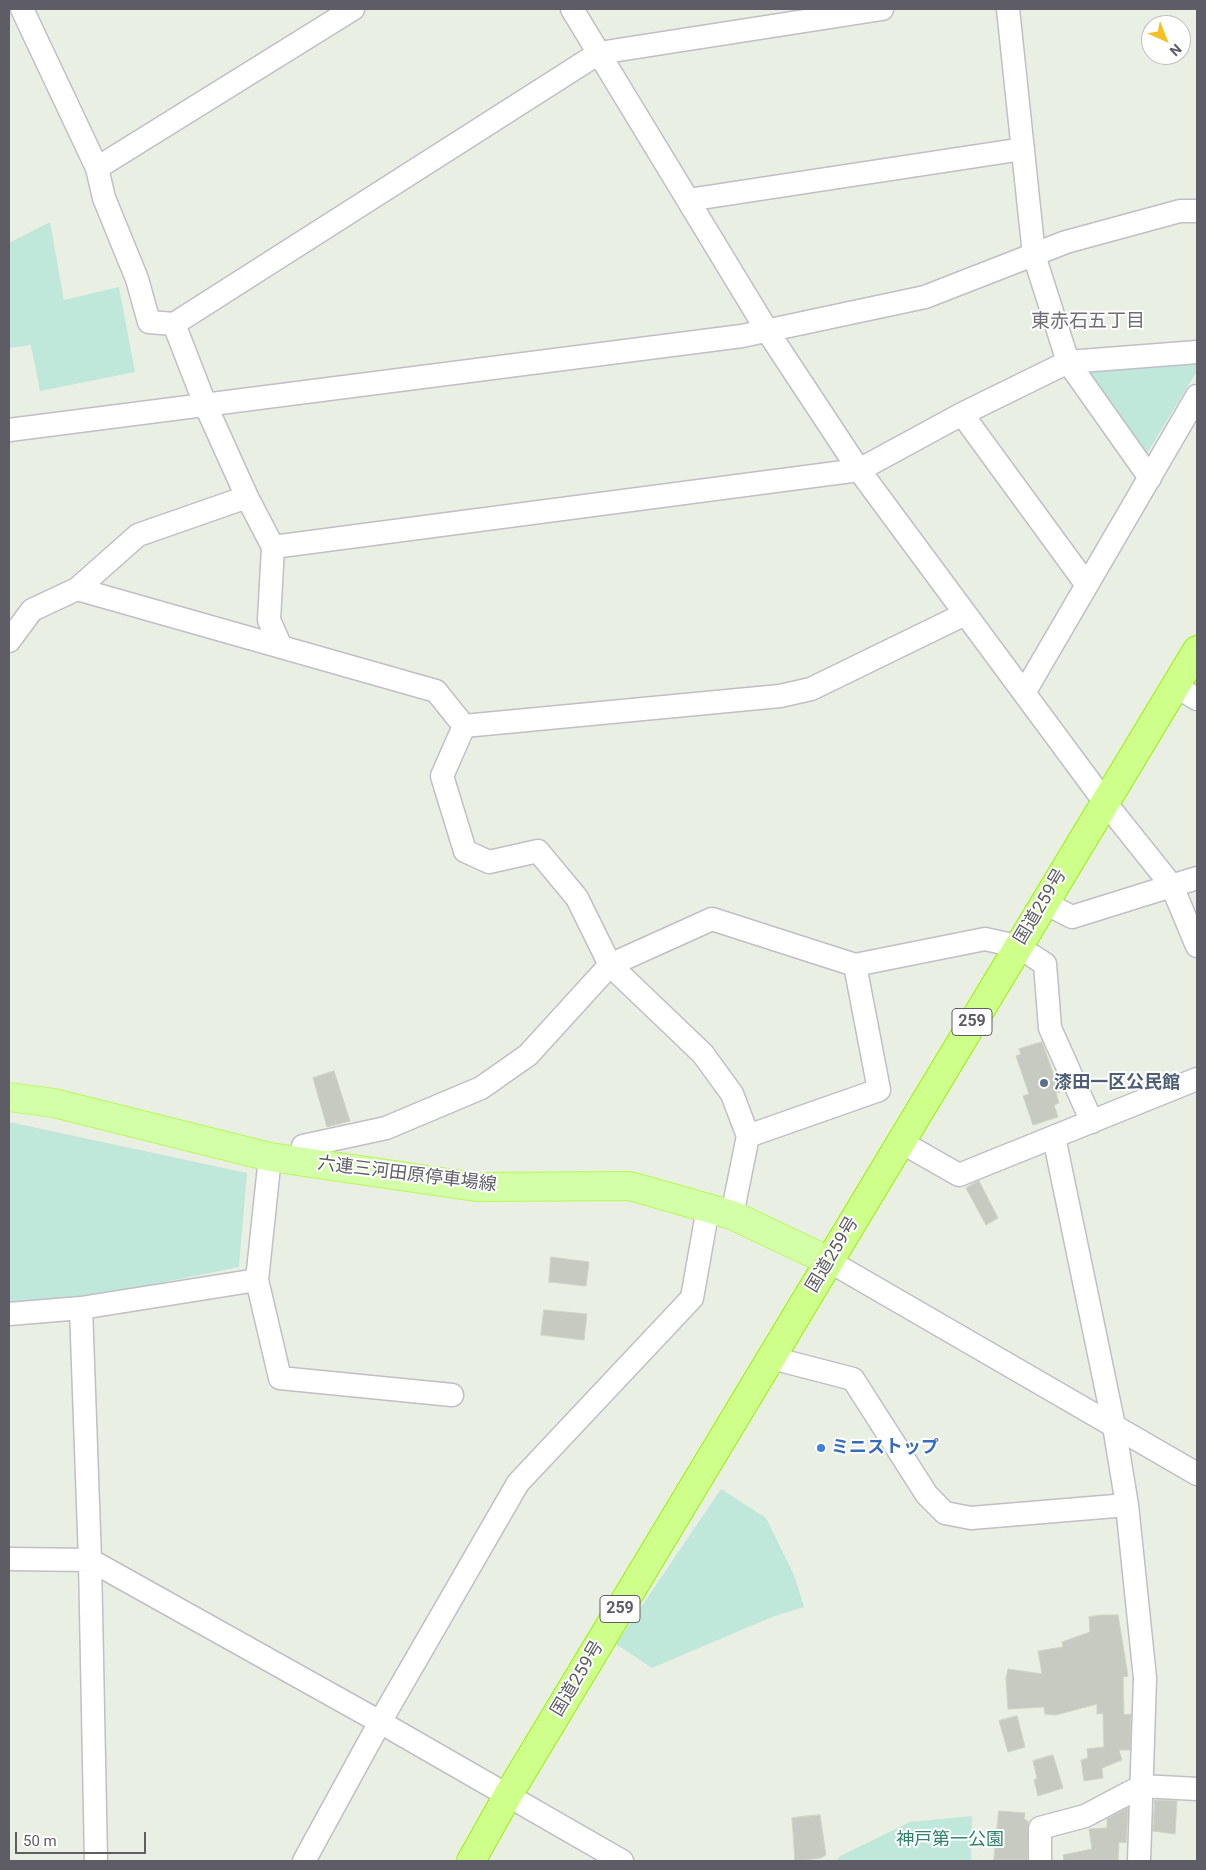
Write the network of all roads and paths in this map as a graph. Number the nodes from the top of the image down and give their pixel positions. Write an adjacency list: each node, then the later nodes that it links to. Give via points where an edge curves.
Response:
1 (22, 9): 8 (street)
2 (353, 9): 8 (street)
3 (572, 9): 6 (street)
4 (882, 9): 6 (street)
5 (1008, 9): 7 (street)
6 (599, 53): 9 (street); 12 (street)
7 (1023, 149): 9 (street); 11 (street)
8 (97, 168): 12 (street, via 104,198 137,279 149,322)
9 (688, 200): 13 (street)
10 (1197, 211): 11 (street, via 1180,211 1066,242)
11 (1034, 255): 13 (street, via 925,297); 15 (street)
12 (174, 324): 17 (street)
13 (768, 332): 17 (street); 20 (street)
14 (1197, 352): 15 (street)
15 (1068, 362): 18 (street); 21 (street)
16 (1197, 396): 21 (street)
17 (205, 404): 19 (street); 22 (street)
18 (962, 414): 20 (street); 24 (street)
19 (9, 430)
20 (859, 470): 23 (street); 26 (street)
21 (1150, 478): 24 (street)
22 (247, 497): 23 (street); 25 (street, via 138,535)
23 (273, 547): 28 (street, via 269,620)
24 (1087, 584): 31 (street)
25 (77, 590): 27 (street, via 32,610); 28 (street)
26 (965, 614): 31 (street); 32 (street, via 803,690 780,696)
27 (9, 641)
28 (281, 647): 32 (street, via 436,691)
29 (1197, 650): 30 (highway, 国道259号 / 259)
30 (1186, 692): 33 (highway, 国道259号 / 259)
31 (1024, 693): 33 (street)
32 (464, 726): 39 (street, via 442,776 465,851 489,862 538,851 577,898)
33 (1104, 801): 35 (street); 36 (highway, 国道259号 / 259)
34 (1197, 878): 35 (street)
35 (1172, 886): 36 (street, via 1072,917); 38 (street)
36 (1044, 902): 37 (highway, 国道259号 / 259)
37 (1017, 946): 40 (street, via 985,939); 43 (street, via 1046,964 1050,1028); 46 (highway, 国道259号 / 259)
38 (1197, 946)
39 (610, 965): 40 (street, via 712,919); 44 (street, via 703,1054 732,1094); 48 (street, via 528,1055 481,1088 386,1128 303,1146)
40 (855, 965): 44 (street, via 879,1090)
41 (1197, 1079): 43 (street)
42 (9, 1097): 47 (main road, 六連三河田原停車場線, via 54,1103)
43 (1092, 1122): 45 (street)
44 (748, 1136): 49 (street)
45 (1054, 1137): 46 (street, via 959,1175); 56 (street)
46 (901, 1142): 50 (highway, 国道259号 / 259)
47 (270, 1157): 48 (main road, 六連三河田原停車場線); 51 (street)
48 (302, 1162): 49 (main road, 六連三河田原停車場線, via 476,1187 630,1186)
49 (720, 1211): 50 (main road, 六連三河田原停車場線); 61 (street, via 692,1298 518,1483)
50 (829, 1261): 54 (highway, 国道259号 / 259); 56 (street)
51 (257, 1280): 52 (street); 55 (street, via 280,1378)
52 (81, 1308): 53 (street); 60 (street)
53 (9, 1314)
54 (772, 1358): 58 (street, via 853,1379 927,1495 945,1513 971,1518); 64 (highway, 国道259号 / 259)
55 (452, 1395)
56 (1114, 1426): 57 (street); 58 (street)
57 (1197, 1474)
58 (1128, 1505): 62 (street, via 1145,1678)
59 (9, 1559): 60 (street)
60 (90, 1560): 61 (street); 65 (street)
61 (380, 1722): 64 (street); 66 (street)
62 (1142, 1786): 63 (street); 69 (street, via 1085,1816 1040,1828); 70 (street)
63 (1197, 1789)
64 (508, 1795): 67 (highway, 国道259号 / 259); 68 (street)
65 (96, 1861)
66 (304, 1861)
67 (471, 1861)
68 (622, 1861)
69 (1040, 1861)
70 (1139, 1861)

